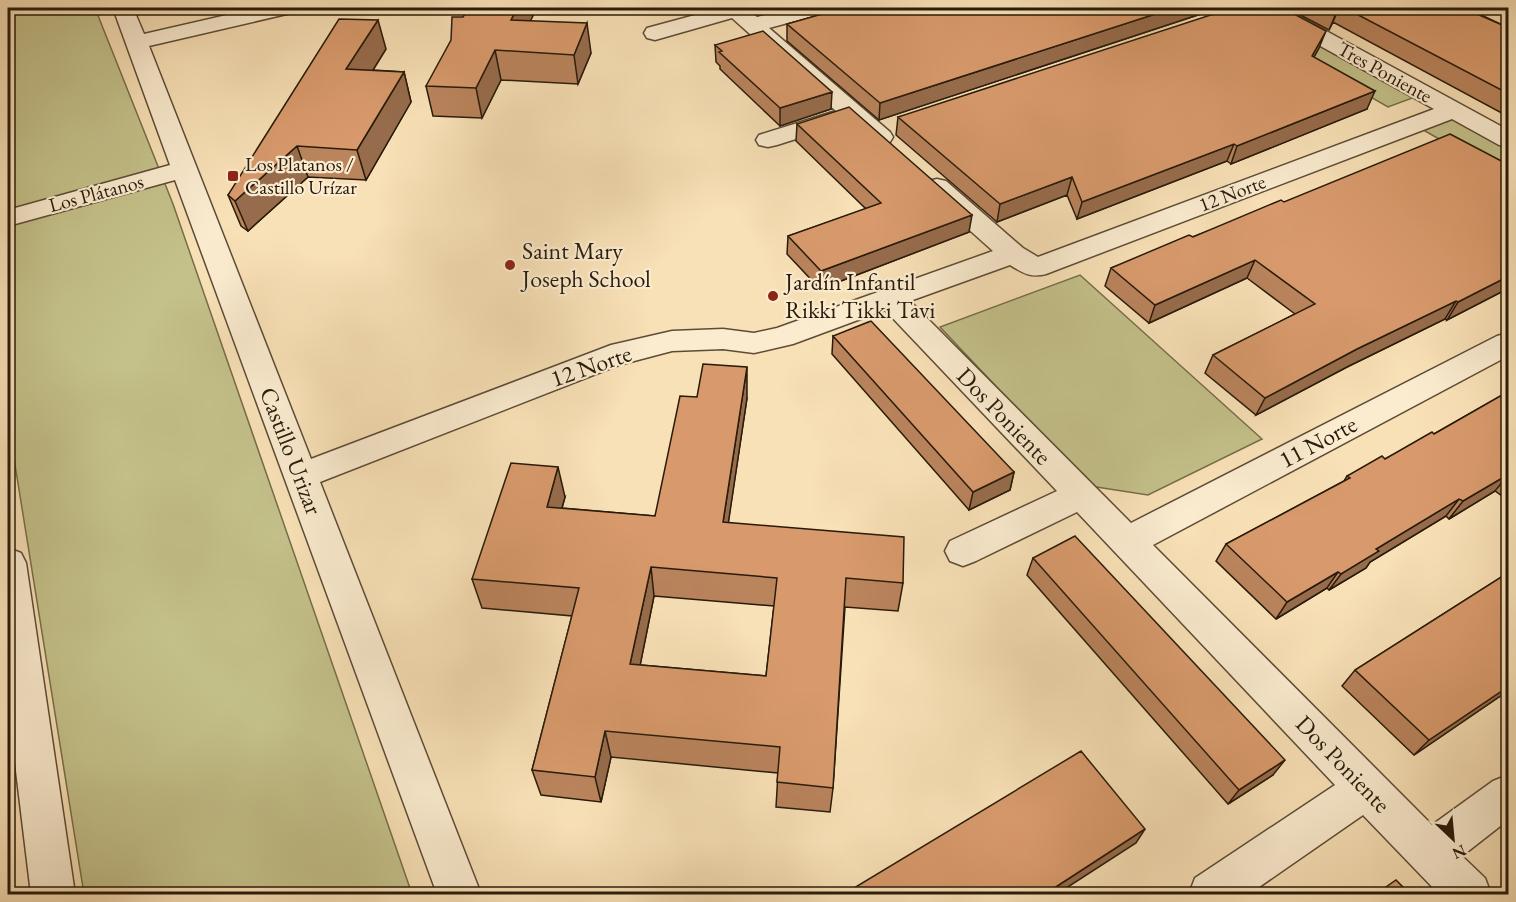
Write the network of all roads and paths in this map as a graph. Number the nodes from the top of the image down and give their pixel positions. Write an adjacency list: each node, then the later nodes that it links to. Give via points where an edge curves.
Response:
1 (123, 8): 7 (street, Castillo Urizar)
2 (283, 8): 7 (street)
3 (818, 8): 5 (street)
4 (1260, 8): 8 (street, Tres Poniente, via 1276,12)
5 (741, 14): 6 (street); 9 (street)
6 (655, 33)
7 (137, 42): 12 (street, Castillo Urizar)
8 (1453, 110): 11 (street, Tres Poniente); 14 (street, 12 Norte, via 1036,268)
9 (852, 113): 10 (street); 14 (street, via 885,128 909,162)
10 (768, 140)
11 (1509, 140)
12 (185, 169): 13 (street, Los Plátanos); 17 (street, Castillo Urizar)
13 (8, 218)
14 (1013, 254): 15 (street)
15 (890, 298): 17 (street, 12 Norte, via 782,337 754,343 723,339 672,341 611,356); 18 (street, Dos Poniente)
16 (1509, 343): 19 (street, 11 Norte)
17 (301, 476): 26 (street, Castillo Urizar)
18 (1081, 495): 19 (street, Dos Poniente); 20 (street)
19 (1127, 542): 22 (street, Dos Poniente)
20 (963, 551)
21 (8, 563): 25 (street)
22 (1366, 788): 24 (street, Dos Poniente); 27 (street)
23 (1509, 795): 24 (street)
24 (1429, 854): 28 (street, Dos Poniente)
25 (53, 894)
26 (459, 894)
27 (1211, 894)
28 (1469, 894)

